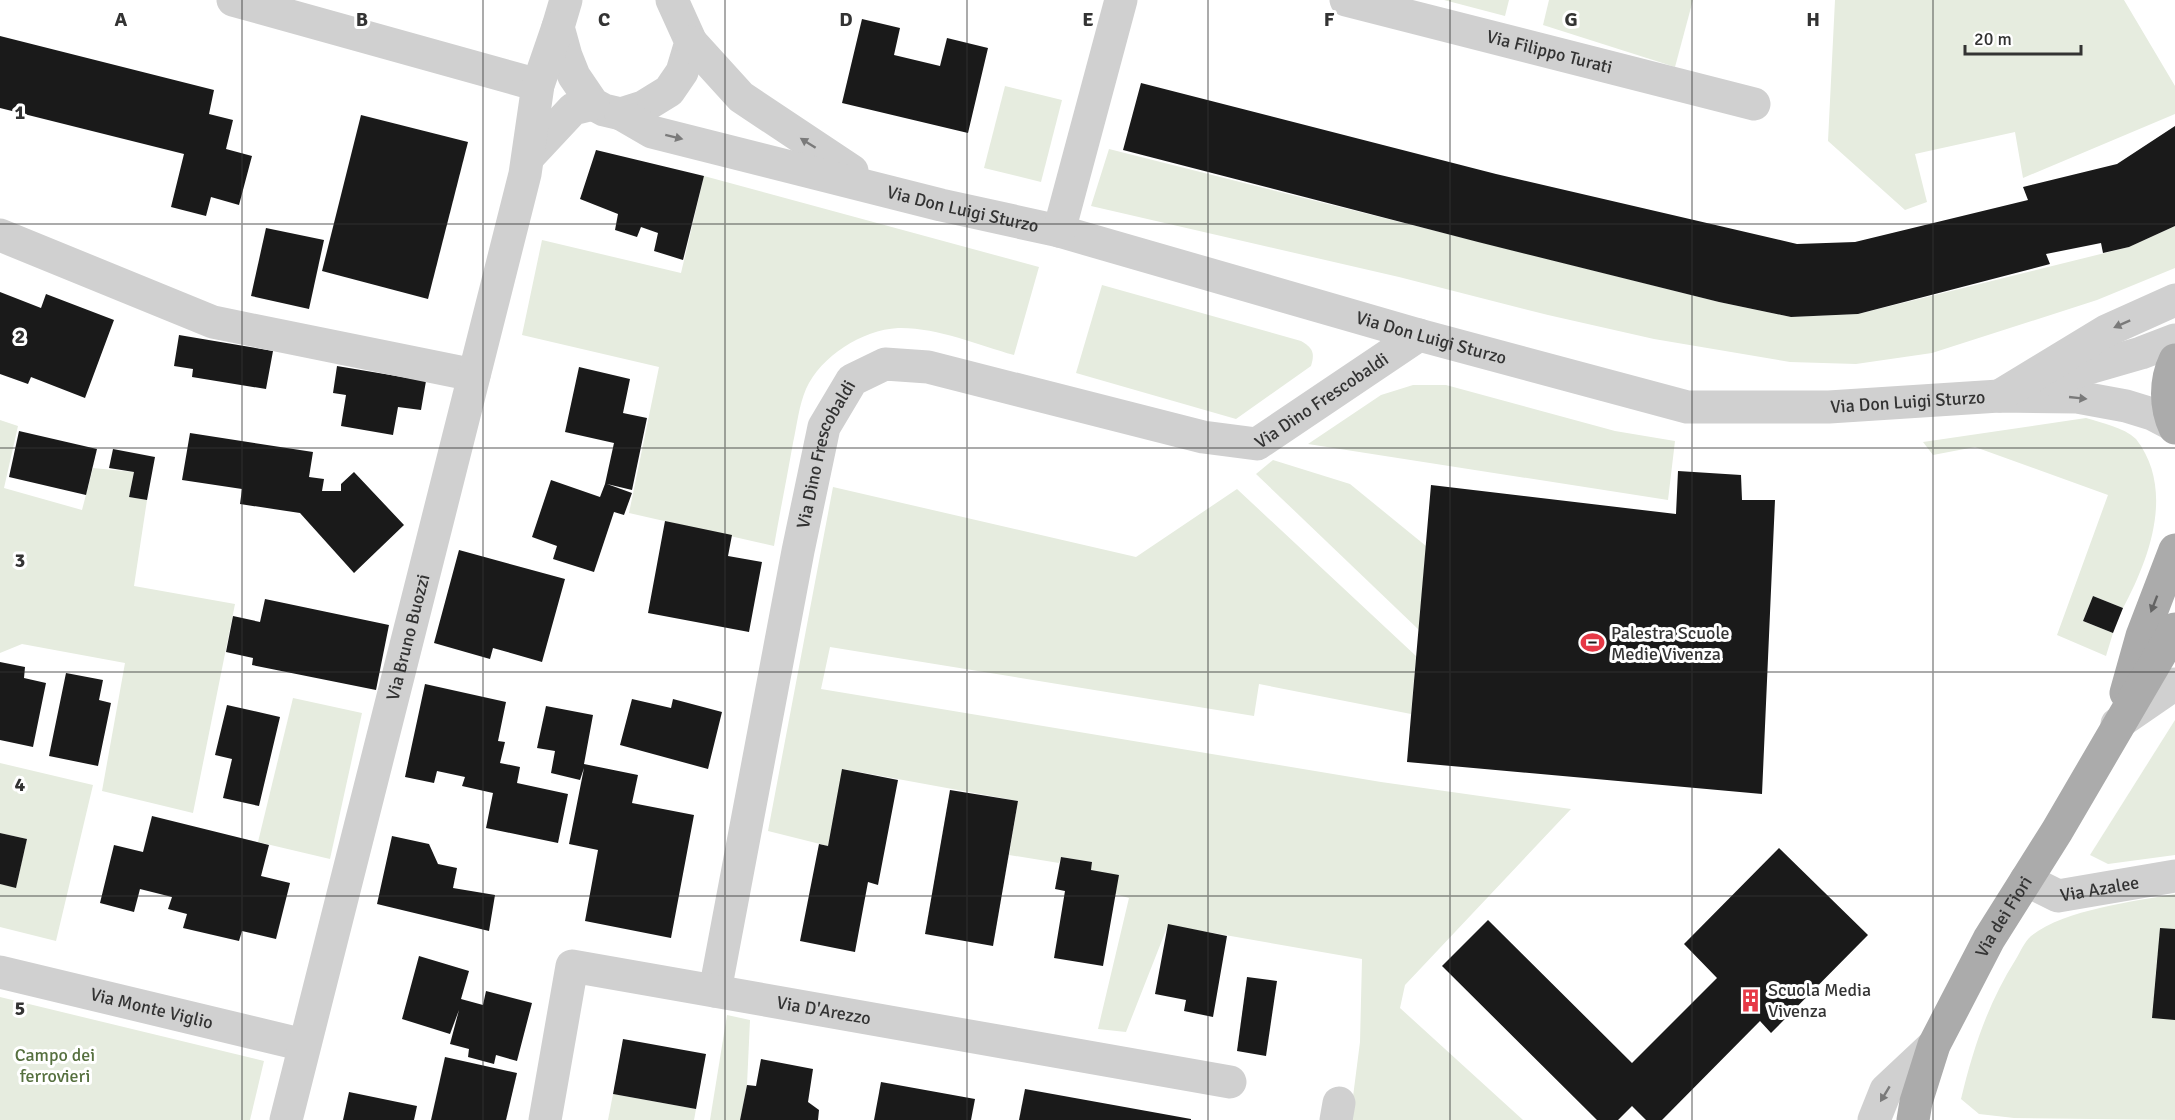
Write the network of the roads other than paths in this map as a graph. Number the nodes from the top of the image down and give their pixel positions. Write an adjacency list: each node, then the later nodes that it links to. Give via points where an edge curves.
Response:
1 (233, 0): 5 (street)
2 (1121, 0): 13 (street)
3 (1346, 0): 9 (street, Via Filippo Turati)
4 (673, 1): 7 (street, Via Don Luigi Sturzo)
5 (276, 7): 8 (street)
6 (562, 14): 8 (street, Via Bruno Buozzi); 10 (street, via 574,76)
7 (691, 42): 10 (street, Via Bruno Buozzi, via 682,72 669,91 643,107); 12 (street, Via Don Luigi Sturzo, one-way to 7, via 741,97)
8 (538, 85): 11 (street, Via Bruno Buozzi)
9 (1754, 104)
10 (607, 109): 11 (street, Via Bruno Buozzi, via 573,109); 12 (street, Via Don Luigi Sturzo, one-way to 12, via 652,132)
11 (530, 155): 19 (street, Via Bruno Buozzi)
12 (875, 186): 13 (street, Via Don Luigi Sturzo)
13 (1059, 231): 16 (street, Via Don Luigi Sturzo)
14 (0, 235): 19 (street, via 213,322)
15 (2175, 300): 20 (street, one-way to 20, via 2106,331)
16 (1419, 335): 20 (street, Via Don Luigi Sturzo, via 1687,407 1829,407); 29 (street, Via Dino Frescobaldi, via 1257,444 1203,437 928,367 885,364 852,380 824,427)
17 (2175, 340): 20 (street, Via Don Luigi Sturzo)
18 (2175, 360): 21 (main road, via 2167,395)
19 (474, 375): 31 (street, Via Bruno Buozzi)
20 (1999, 396): 21 (street, Via Don Luigi Sturzo, one-way to 21, via 2077,397 2126,406)
21 (2174, 426)
22 (2175, 550): 25 (main road, Via dei Fiori, one-way to 25, via 2142,636)
23 (2175, 629): 25 (main road, Via dei Fiori)
24 (2175, 684): 25 (street)
25 (2117, 724): 27 (main road, Via dei Fiori)
26 (2175, 876): 27 (street, Via Azalee, via 2058,896)
27 (2026, 880): 30 (main road, Via dei Fiori, via 1989,939)
28 (0, 972): 31 (street, Via Monte Viglio)
29 (715, 991): 32 (street, Via D'Arezzo); 34 (street, Via D'Arezzo, via 572,966)
30 (1934, 1045): 35 (street, one-way to 35, via 1886,1090); 36 (main road, Via dei Fiori)
31 (304, 1046): 33 (street, Via Bruno Buozzi)
32 (1230, 1082)
33 (286, 1120)
34 (545, 1120)
35 (1874, 1120)
36 (1913, 1120)

